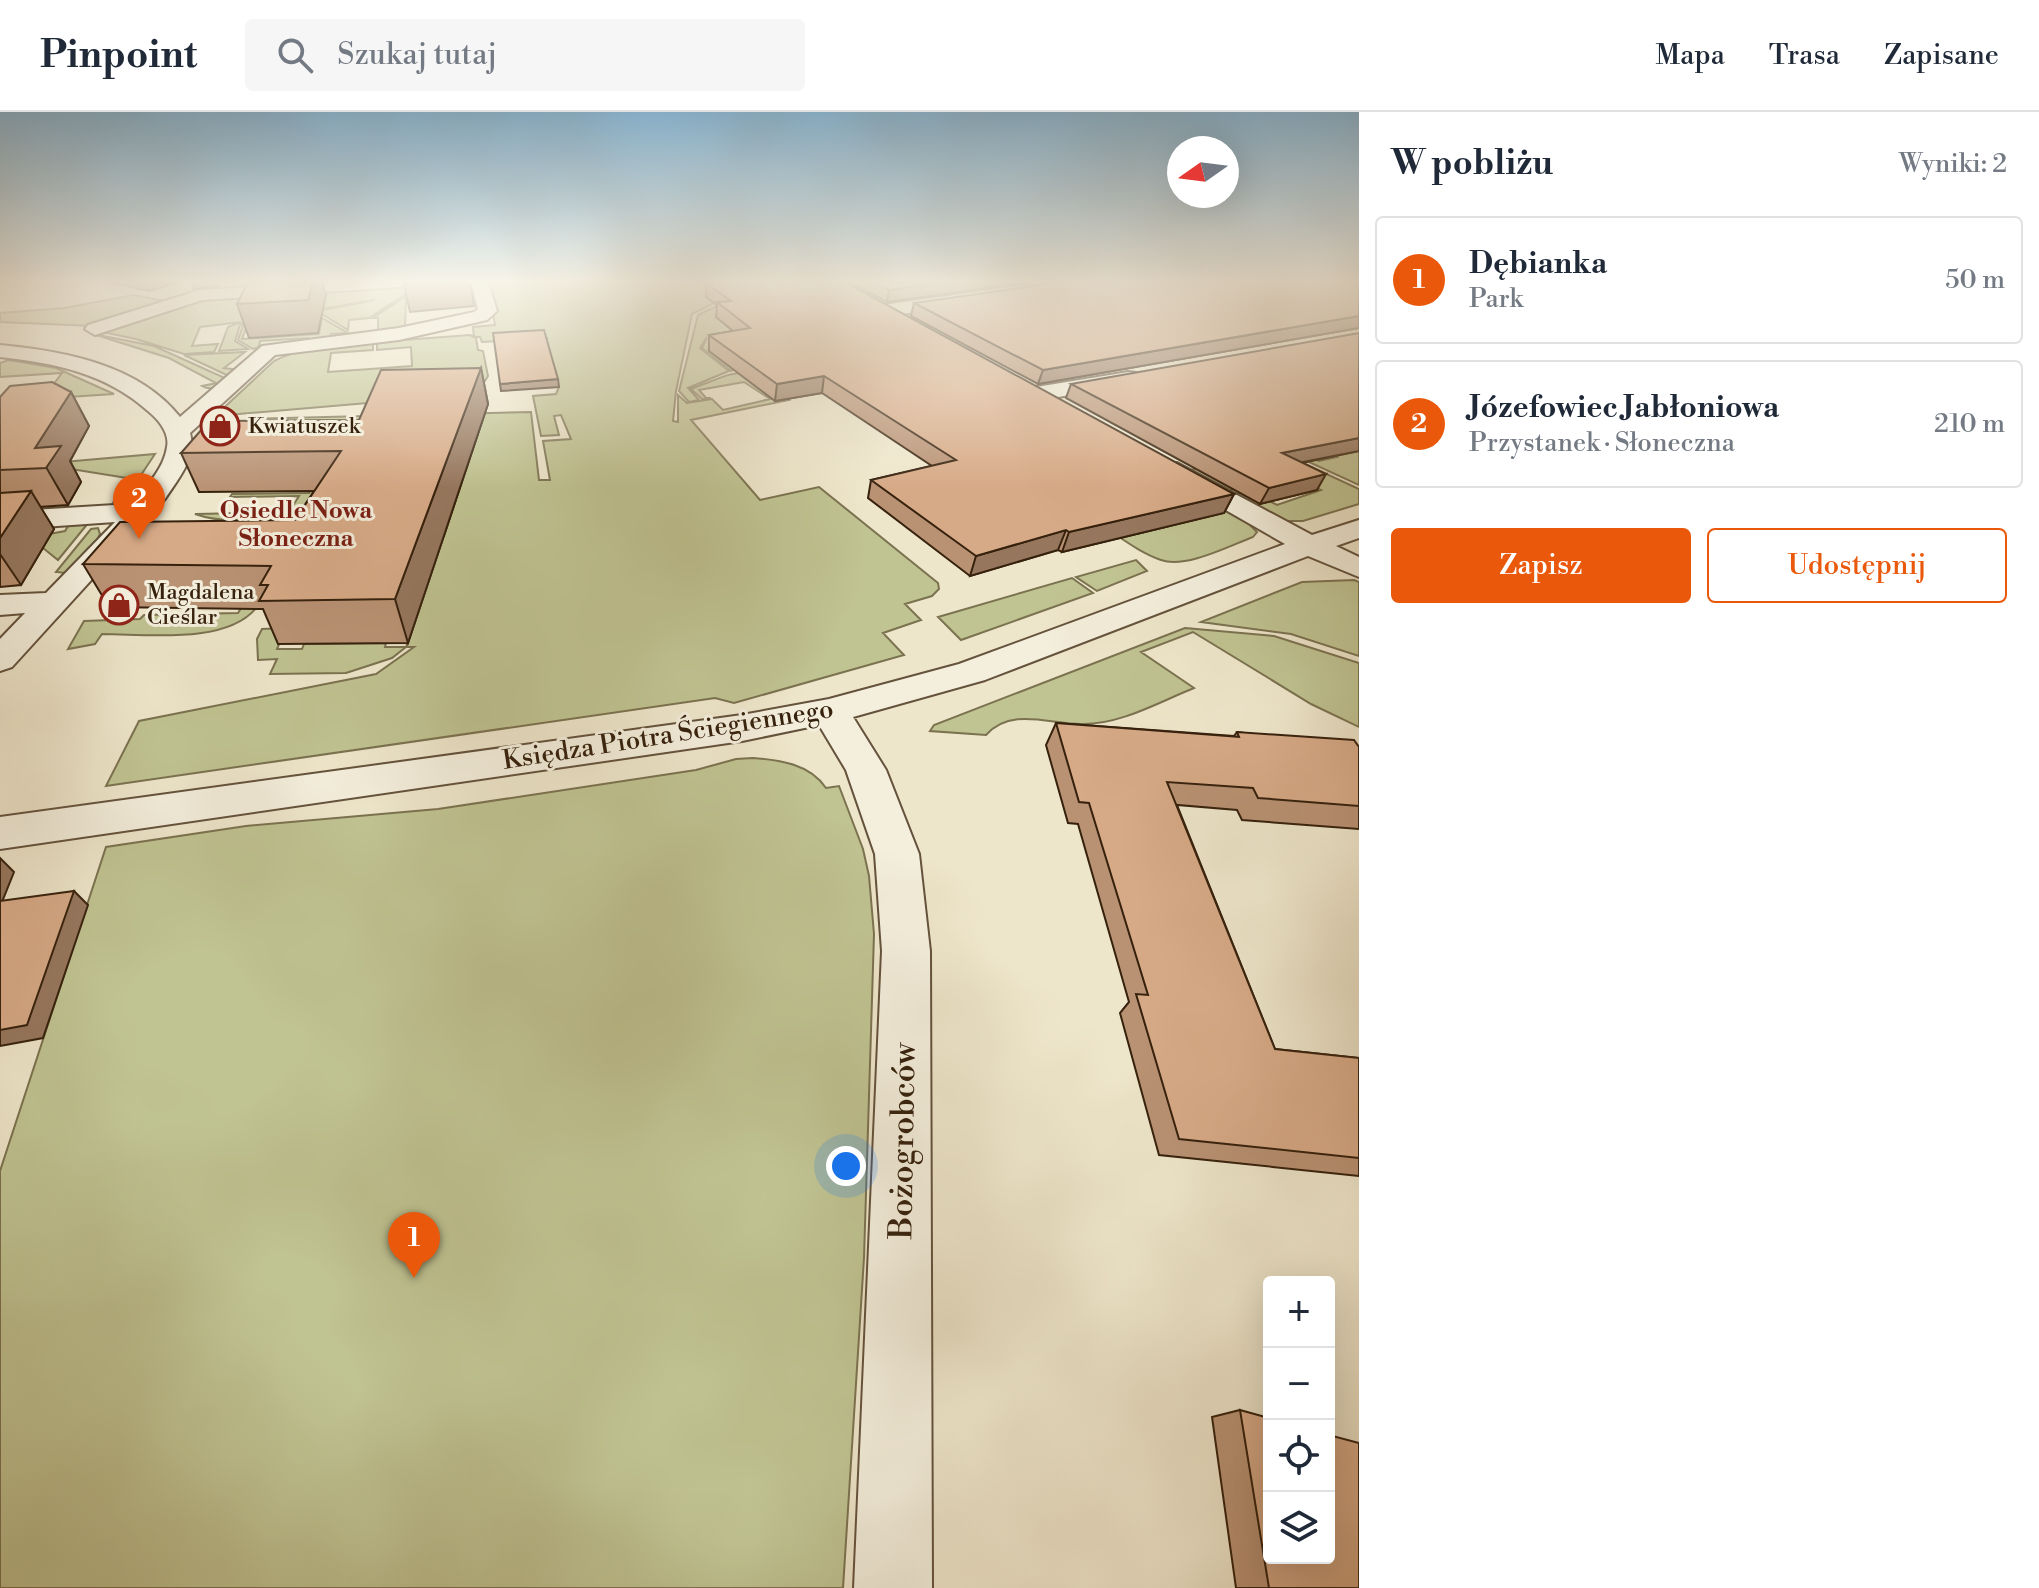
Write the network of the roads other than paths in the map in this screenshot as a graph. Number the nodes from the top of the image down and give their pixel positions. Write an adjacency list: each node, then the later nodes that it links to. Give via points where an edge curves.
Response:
1 (0, 351): 5 (street, via 72,362 130,384 160,407)
2 (268, 351): 5 (street)
3 (1143, 375): 4 (street, via 1029,391)
4 (1071, 413)
5 (178, 431): 7 (street, via 180,450)
6 (1151, 457): 10 (street)
7 (137, 512): 8 (street); 12 (street)
8 (0, 521)
9 (1358, 531): 10 (street, Księdza Piotra Ściegiennego)
10 (1309, 545): 11 (street); 15 (street, Księdza Piotra Ściegiennego, via 969,673)
11 (1359, 568)
12 (56, 602): 13 (street); 14 (street)
13 (0, 605)
14 (0, 660)
15 (830, 711): 16 (street, Księdza Piotra Ściegiennego, via 742,728); 17 (street, Bożogrobców, via 866,770 897,854 906,951)
16 (0, 833)
17 (893, 1588)

